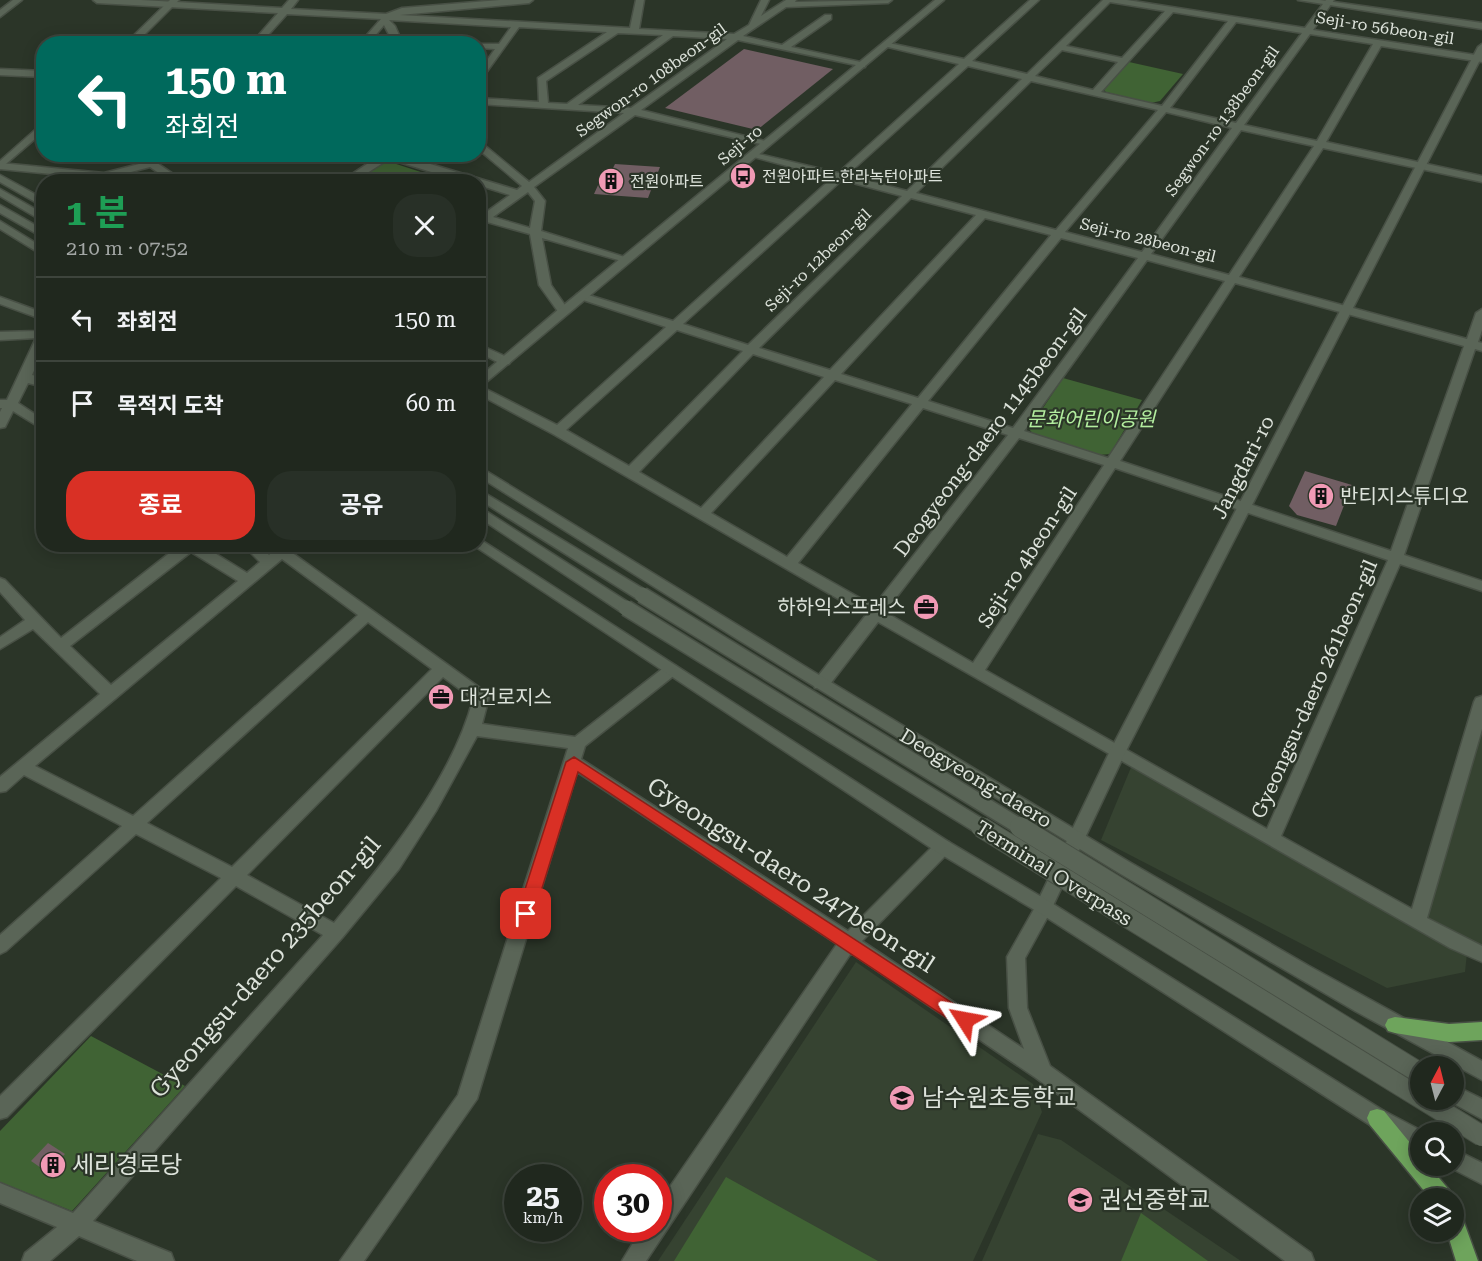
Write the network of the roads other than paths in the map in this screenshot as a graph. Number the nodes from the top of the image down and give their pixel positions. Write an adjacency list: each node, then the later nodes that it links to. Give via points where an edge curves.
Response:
1 (18, 0): 19 (street)
2 (97, 0): 12 (street)
3 (294, 0): 18 (street)
4 (529, 0): 13 (street)
5 (640, 0): 27 (street)
6 (765, 0): 25 (street)
7 (888, 0): 15 (street)
8 (940, 0): 36 (street, Seji-ro)
9 (1035, 0): 43 (street)
10 (1110, 0): 17 (street, Seji-ro 56beon-gil); 40 (street)
11 (1302, 0): 14 (street)
12 (173, 2): 18 (street); 30 (street)
13 (477, 2): 16 (street)
14 (1328, 2): 24 (street); 28 (street, Segwon-ro 138beon-gil)
15 (788, 3): 25 (street, Segwon-ro 108beon-gil)
16 (432, 4): 21 (street, via 402,10)
17 (1172, 9): 22 (street, Seji-ro 56beon-gil); 42 (street)
18 (285, 11): 21 (street); 31 (street)
19 (0, 14)
20 (828, 17): 39 (street)
21 (385, 19): 23 (street); 32 (street); 33 (street)
22 (1234, 19): 28 (street, Seji-ro 56beon-gil); 53 (street, Seji-ro 28beon-gil)
23 (516, 25): 26 (street); 38 (street)
24 (1482, 26)
25 (751, 29): 34 (street, Segwon-ro 108beon-gil)
26 (616, 30): 27 (street); 51 (street, via 542,80)
27 (634, 31): 29 (street)
28 (1308, 31): 35 (street, Seji-ro 56beon-gil); 55 (street, Segwon-ro 138beon-gil)
29 (672, 33): 34 (street); 52 (street)
30 (137, 36)
31 (262, 36)
32 (370, 36)
33 (395, 36)
34 (736, 37): 39 (street); 54 (street, Segwon-ro 108beon-gil)
35 (1379, 42): 41 (street, Seji-ro 56beon-gil); 57 (street, Seji-ro 28beon-gil)
36 (887, 44): 43 (street); 44 (street, Seji-ro)
37 (486, 46): 38 (street)
38 (502, 47): 45 (street)
39 (784, 47): 44 (street)
40 (1060, 47): 42 (street); 48 (street)
41 (1480, 55): 64 (street, Jangdari-ro)
42 (1124, 61): 49 (street)
43 (966, 63): 48 (street); 71 (street)
44 (862, 64): 58 (street, Seji-ro)
45 (486, 70)
46 (0, 72): 47 (street)
47 (36, 74)
48 (1029, 77): 49 (street); 78 (street)
49 (1095, 93): 53 (street)
50 (486, 101): 51 (street)
51 (544, 105): 52 (street)
52 (570, 106): 54 (street)
53 (1164, 109): 55 (street); 88 (street, Seji-ro 28beon-gil)
54 (632, 111): 58 (street); 75 (street, Segwon-ro 108beon-gil)
55 (1236, 126): 57 (street); 90 (street, Segwon-ro 138beon-gil)
56 (36, 132): 65 (street)
57 (1321, 143): 64 (street); 92 (street, Seji-ro 28beon-gil)
58 (765, 144): 60 (street, Seji-ro)
59 (486, 150): 75 (street)
60 (754, 154): 71 (street, Seji-ro 28beon-gil); 91 (street, Seji-ro)
61 (378, 162): 69 (street)
62 (412, 162): 70 (street)
63 (151, 164): 67 (street); 68 (street)
64 (1423, 165): 73 (street); 95 (street, Jangdari-ro)
65 (0, 166): 66 (street)
66 (78, 174)
67 (112, 174)
68 (167, 174)
69 (358, 174)
70 (452, 174)
71 (837, 176): 78 (street, Seji-ro 28beon-gil); 99 (street)
72 (0, 178): 79 (street)
73 (1482, 178)
74 (486, 184): 77 (street)
75 (529, 187): 77 (street, Segwon-ro 108beon-gil); 87 (street, via 540,201)
76 (0, 192): 81 (street)
77 (518, 194): 83 (street, Segwon-ro 108beon-gil)
78 (909, 195): 82 (street, Seji-ro 28beon-gil); 103 (street, Seji-ro 12beon-gil)
79 (36, 199)
80 (0, 208): 86 (street)
81 (36, 214)
82 (983, 214): 88 (street, Seji-ro 28beon-gil); 106 (street)
83 (486, 217)
84 (486, 221): 87 (street)
85 (0, 224): 89 (street)
86 (36, 230)
87 (535, 232): 91 (street); 96 (street, via 545,285)
88 (1058, 234): 90 (street, Seji-ro 28beon-gil); 110 (street)
89 (36, 248)
90 (1143, 256): 92 (street, Seji-ro 28beon-gil); 115 (street, Deogyeong-daero 1145beon-gil)
91 (625, 260): 93 (street, Seji-ro)
92 (1230, 279): 95 (street, Seji-ro 28beon-gil); 116 (street)
93 (581, 296): 96 (street, Seji-ro); 99 (street)
94 (0, 300): 98 (street)
95 (1347, 309): 102 (street, Seji-ro 28beon-gil); 121 (street, Jangdari-ro)
96 (562, 311): 105 (street, Seji-ro)
97 (1482, 313): 102 (street, Gyeongsu-daero 261beon-gil)
98 (36, 314)
99 (675, 326): 103 (street); 114 (street)
100 (36, 333): 101 (street)
101 (0, 336)
102 (1476, 345): 133 (street, Gyeongsu-daero 261beon-gil)
103 (751, 349): 106 (street); 117 (street)
104 (486, 351): 105 (street)
105 (505, 361): 107 (street, Seji-ro)
106 (832, 375): 110 (street); 122 (street)
107 (486, 379)
108 (36, 380): 111 (street)
109 (486, 391): 114 (street)
110 (922, 403): 115 (street); 135 (street)
111 (5, 404): 112 (street); 113 (street)
112 (36, 421)
113 (0, 424)
114 (558, 431): 117 (street)
115 (1017, 432): 116 (street); 140 (street, Deogyeong-daero 1145beon-gil)
116 (1112, 463): 121 (street); 146 (street, Seji-ro 4beon-gil)
117 (630, 473): 122 (street)
118 (486, 474): 147 (street, Deogyeong-daero)
119 (486, 478): 124 (street)
120 (486, 498): 124 (street)
121 (1245, 506): 133 (street); 152 (street, Jangdari-ro)
122 (702, 514): 135 (street)
123 (486, 515): 126 (street)
124 (527, 523): 169 (street, Terminal Overpass, bridge)
125 (486, 524): 126 (street)
126 (512, 532): 177 (street, Terminal Overpass, bridge, via 626,608)
127 (486, 547): 145 (street)
128 (180, 552): 143 (street)
129 (201, 552): 136 (street)
130 (257, 552): 134 (street)
131 (281, 552): 134 (street)
132 (291, 552): 139 (street)
133 (1396, 556): 138 (street); 158 (street, Gyeongsu-daero 261beon-gil)
134 (269, 563): 136 (street)
135 (789, 564): 140 (street)
136 (248, 580): 148 (street)
137 (0, 583): 141 (street)
138 (1482, 586)
139 (368, 615): 144 (street); 156 (street)
140 (877, 615): 146 (street); 147 (street, Deogyeong-daero 1145beon-gil)
141 (34, 621): 142 (street); 143 (street)
142 (0, 644)
143 (60, 646): 148 (street)
144 (442, 668): 150 (street, Gyeongsu-daero 235beon-gil, via 481,697); 160 (street)
145 (671, 670): 151 (street); 159 (street)
146 (975, 672): 152 (street)
147 (821, 684): 157 (street, Deogyeong-daero)
148 (110, 694): 154 (street)
149 (1482, 702): 162 (street)
150 (472, 729): 151 (street); 163 (street, Gyeongsu-daero 235beon-gil, via 393,864)
151 (579, 743): 153 (street)
152 (1117, 753): 157 (street, Jangdari-ro); 158 (street, Gyeongsu-daero 261beon-gil)
153 (574, 762): 164 (street, Gyeongsu-daero 247beon-gil); 188 (street, via 467,1099)
154 (22, 767): 155 (street); 156 (street)
155 (0, 786)
156 (133, 825): 160 (street); 165 (street)
157 (1078, 839): 161 (street, Jangdari-ro); 167 (street, Deogyeong-daero)
158 (1271, 839): 162 (street, Gyeongsu-daero 261beon-gil)
159 (943, 847): 161 (street); 164 (street)
160 (232, 875): 163 (street); 173 (street)
161 (1044, 907): 171 (street, via 1017,957 1018,1008); 175 (street)
162 (1417, 921): 166 (street, Gyeongsu-daero 261beon-gil)
163 (336, 933): 183 (street, Gyeongsu-daero 235beon-gil)
164 (849, 942): 171 (street, Gyeongsu-daero 247beon-gil); 182 (street)
165 (0, 946)
166 (1482, 954)
167 (1395, 1025): 168 (main road, via 1449,1033); 170 (street, Deogyeong-daero)
168 (1482, 1031)
169 (1410, 1067)
170 (1482, 1071)
171 (1042, 1072): 190 (street, Gyeongsu-daero 247beon-gil)
172 (1464, 1100): 174 (street)
173 (0, 1110)
174 (1482, 1110)
175 (1377, 1118): 176 (street); 180 (main road)
176 (1410, 1136)
177 (1482, 1136)
178 (1464, 1164): 179 (street)
179 (1482, 1174)
180 (1435, 1188)
181 (0, 1193): 183 (street)
182 (672, 1202)
183 (76, 1225): 186 (street, Gyeongsu-daero 235beon-gil); 187 (street)
184 (646, 1242): 189 (street)
185 (1461, 1242): 191 (main road)
186 (33, 1261)
187 (163, 1261)
188 (351, 1261)
189 (633, 1261)
190 (1303, 1261)
191 (1467, 1261)

